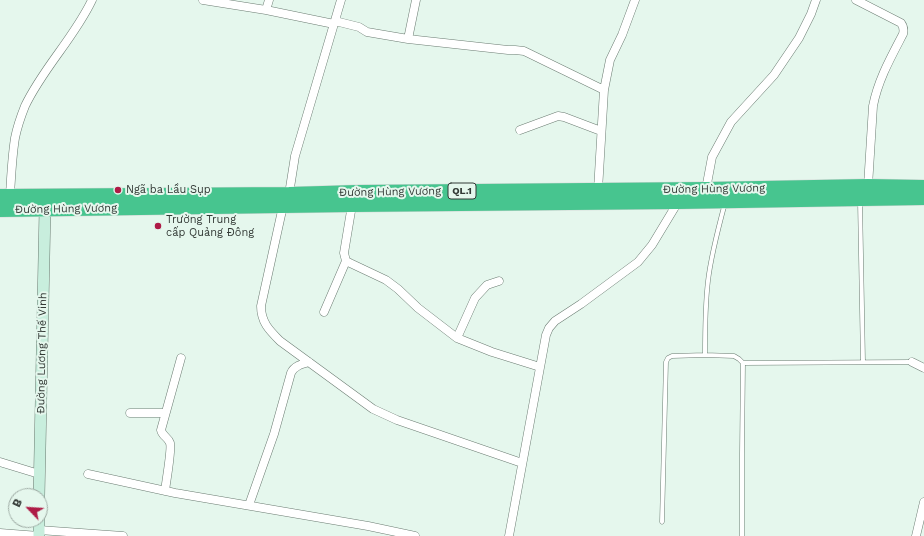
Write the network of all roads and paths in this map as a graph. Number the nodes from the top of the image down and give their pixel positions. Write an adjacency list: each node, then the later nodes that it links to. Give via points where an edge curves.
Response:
1 (92, 0): 19 (street, via 85,16 49,66 25,107 15,137)
2 (203, 0): 9 (street)
3 (268, 0): 9 (street)
4 (341, 0): 10 (street)
5 (416, 0): 11 (street)
6 (634, 0): 12 (street, via 610,60)
7 (816, 0): 17 (street, via 799,38 774,75 731,122 712,157)
8 (856, 0): 15 (street, via 901,23 904,29 875,94)
9 (266, 10): 10 (street)
10 (334, 22): 11 (street, via 359,27 367,32); 22 (street, via 295,156)
11 (408, 39): 12 (street, via 524,51)
12 (604, 90): 14 (street)
13 (520, 130): 14 (street, via 558,116)
14 (601, 131): 18 (street)
15 (868, 186): 16 (highway, Đường Hùng Vương / QL.1); 17 (highway, Đường Hùng Vương / QL.1)
16 (924, 186)
17 (706, 189): 18 (highway, Đường Hùng Vương / QL.1)
18 (598, 190): 22 (highway, Đường Hùng Vương / QL.1, via 358,192)
19 (5, 196): 22 (highway, Đường Hùng Vương / QL.1)
20 (924, 198): 21 (highway, Đường Hùng Vương / QL.1)
21 (860, 199): 23 (highway, Đường Hùng Vương / QL.1); 35 (lane)
22 (286, 200): 25 (highway, Đường Hùng Vương / QL.1); 26 (highway, Đường Hùng Vương / QL.1); 34 (street, via 261,314 270,331)
23 (725, 201): 24 (highway, Đường Hùng Vương / QL.1); 32 (lane, via 708,281)
24 (678, 202): 25 (highway, Đường Hùng Vương / QL.1); 38 (street, via 652,245 638,262 551,324 546,335)
25 (352, 205): 28 (street, via 344,253)
26 (45, 209): 27 (highway, Đường Hùng Vương / QL.1); 44 (street, Đường Lương Thế Vinh)
27 (0, 210)
28 (346, 261): 30 (street); 31 (street, via 398,288 418,308)
29 (499, 280): 31 (street, via 487,285 475,298)
30 (324, 312)
31 (457, 338): 38 (street)
32 (705, 355): 37 (lane, via 734,356); 50 (lane, via 672,356 666,362)
33 (181, 358): 41 (street)
34 (309, 362): 43 (street, via 373,409 397,420); 49 (street, via 296,366 290,373 274,434)
35 (863, 362): 36 (lane); 37 (lane)
36 (912, 362): 39 (street)
37 (743, 363): 56 (lane)
38 (540, 367): 43 (street)
39 (924, 368)
40 (130, 413): 41 (street)
41 (165, 413): 47 (street, via 161,430 170,442 170,448)
42 (0, 462): 44 (street)
43 (522, 463): 55 (street)
44 (39, 474): 46 (street, Đường Lương Thế Vinh)
45 (88, 474): 47 (street)
46 (39, 488)
47 (165, 491): 49 (street)
48 (924, 502): 57 (street)
49 (249, 505): 54 (street)
50 (662, 522)
51 (39, 530): 52 (street); 53 (street)
52 (0, 533)
53 (123, 536)
54 (415, 536)
55 (509, 536)
56 (742, 536)
57 (916, 536)

